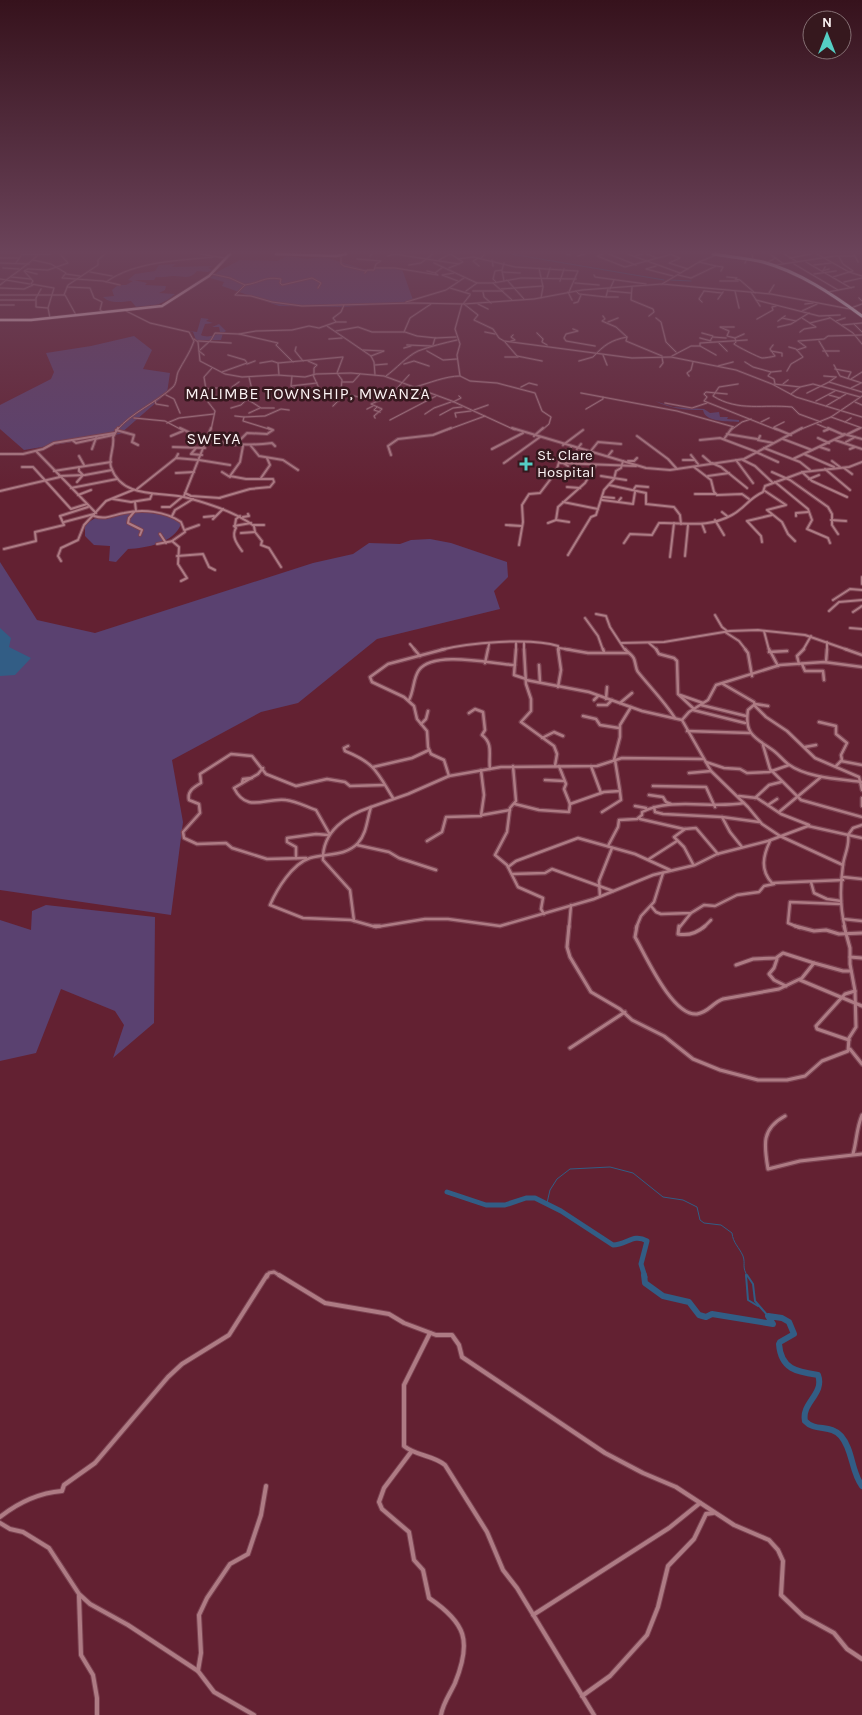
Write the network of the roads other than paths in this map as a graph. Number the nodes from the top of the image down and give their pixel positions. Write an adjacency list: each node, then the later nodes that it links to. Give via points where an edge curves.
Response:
1 (191, 334): 26 (street)
2 (214, 334): 31 (street)
3 (239, 334): 83 (street, via 278,343 276,345)
4 (339, 334): 20 (street)
5 (415, 334): 21 (street)
6 (496, 334): 32 (street)
7 (538, 334): 45 (street)
8 (566, 334): 43 (street, via 564,339 570,343)
9 (624, 334): 18 (street)
10 (664, 334): 62 (street, via 666,342)
11 (707, 334): 19 (street)
12 (728, 334): 24 (street)
13 (744, 334): 24 (street)
14 (858, 334): 15 (street)
15 (854, 335): 29 (street); 39 (street)
16 (513, 336): 36 (street, via 514,340)
17 (456, 337): 21 (street); 27 (street)
18 (627, 337): 64 (street, via 613,340); 75 (street, via 627,342)
19 (713, 337): 23 (street); 33 (street)
20 (342, 338): 25 (street); 52 (street)
21 (436, 338): 35 (street)
22 (700, 338): 33 (street)
23 (726, 338)
24 (735, 338): 34 (street)
25 (329, 339)
26 (194, 340): 30 (street); 153 (street, via 176,383)
27 (457, 340): 42 (street); 78 (street, via 460,344)
28 (747, 340): 34 (street)
29 (817, 340): 54 (street, via 797,342 806,347); 58 (street, via 822,343)
30 (197, 341): 31 (street); 55 (street)
31 (210, 341): 38 (street); 55 (street)
32 (504, 341): 36 (street); 70 (street)
33 (710, 341): 37 (street); 47 (street, via 700,343)
34 (736, 341): 37 (street); 57 (street, via 736,346 760,357 774,357)
35 (434, 342): 42 (street); 44 (street)
36 (510, 342): 45 (street)
37 (718, 342): 56 (street)
38 (231, 343)
39 (862, 344)
40 (407, 345): 41 (street)
41 (412, 345): 44 (street); 51 (street)
42 (439, 345): 44 (street)
43 (584, 345): 46 (street); 61 (street)
44 (432, 346): 53 (street)
45 (548, 346): 61 (street)
46 (596, 346)
47 (700, 346): 62 (street); 68 (street)
48 (773, 346): 57 (street)
49 (296, 347): 81 (street, via 295,351)
50 (789, 347): 54 (street)
51 (404, 348)
52 (362, 350): 69 (street); 69 (street, via 384,350)
53 (425, 350): 63 (street); 94 (street, via 417,351)
54 (797, 350): 103 (street, via 803,357)
55 (199, 351): 66 (street); 98 (street, via 200,361)
56 (727, 351)
57 (771, 351): 71 (street, via 782,353)
58 (824, 351): 59 (street); 72 (street)
59 (839, 351)
60 (436, 352): 63 (street)
61 (583, 352): 64 (street)
62 (676, 352): 76 (street)
63 (432, 353): 78 (street, via 442,360)
64 (598, 353): 65 (street); 82 (street, via 592,359)
65 (602, 354): 74 (street, via 641,359); 92 (street)
66 (204, 355)
67 (228, 355): 89 (street, via 245,360)
68 (716, 355)
69 (371, 356): 91 (street)
70 (518, 356): 73 (street); 79 (street)
71 (782, 356)
72 (828, 356)
73 (505, 357)
74 (662, 357): 75 (street); 97 (street)
75 (666, 357): 76 (street)
76 (670, 357): 84 (street)
77 (307, 360): 81 (street); 107 (street, via 342,356); 111 (street, via 316,364)
78 (457, 360): 116 (street)
79 (542, 360)
80 (255, 361): 89 (street)
81 (303, 361): 83 (street)
82 (579, 361)
83 (293, 362): 88 (street)
84 (693, 362): 96 (street); 117 (street, via 687,373)
85 (733, 362): 96 (street)
86 (745, 362): 105 (street, via 753,368)
87 (260, 363): 88 (street)
88 (278, 363): 110 (street)
89 (247, 364): 104 (street)
90 (387, 364): 91 (street)
91 (374, 365): 112 (street)
92 (607, 365)
93 (834, 365): 101 (street)
94 (400, 366): 95 (street, via 411,362); 115 (street)
95 (429, 366)
96 (718, 366): 132 (street)
97 (660, 367)
98 (212, 368): 104 (street); 139 (street, via 204,376)
99 (357, 368): 108 (street)
100 (361, 369): 109 (street)
101 (835, 369): 121 (street); 122 (street, via 851,372)
102 (781, 371): 105 (street)
103 (787, 371)
104 (222, 372): 119 (street)
105 (771, 372): 132 (street, via 768,376 774,379)
106 (862, 372): 122 (street)
107 (338, 373): 108 (street); 111 (street); 125 (street)
108 (356, 373): 109 (street)
109 (360, 374): 112 (street); 125 (street, via 353,382)
110 (279, 375): 114 (street); 119 (street)
111 (313, 375): 114 (street); 127 (street)
112 (375, 375): 115 (street)
113 (409, 375): 128 (street)
114 (292, 376): 130 (street)
115 (386, 376): 128 (street)
116 (460, 376): 136 (street, via 447,376); 137 (street, via 470,381)
117 (689, 376)
118 (824, 376): 120 (street)
119 (249, 377): 148 (street, via 252,390)
120 (836, 377): 121 (street); 126 (street)
121 (840, 377): 122 (street)
122 (849, 379): 129 (street)
123 (788, 380): 133 (street)
124 (239, 382): 148 (street, via 232,387)
125 (342, 382): 149 (street)
126 (829, 382): 135 (street); 141 (street)
127 (317, 383): 130 (street); 130 (street, via 323,398 304,398)
128 (402, 383): 136 (street); 178 (street, via 390,396 371,404)
129 (861, 383): 141 (street)
130 (291, 384)
131 (738, 384): 154 (street, via 717,388)
132 (773, 384): 133 (street); 156 (street)
133 (782, 384): 138 (street)
134 (537, 385): 137 (street, via 529,383)
135 (821, 386): 138 (street); 142 (street); 152 (street)
136 (414, 387): 143 (street)
137 (519, 387): 228 (street, via 536,393 542,411 551,418 549,424)
138 (800, 387): 156 (street)
139 (205, 388): 140 (street); 145 (street)
140 (217, 388)
141 (852, 388): 147 (street)
142 (835, 390): 157 (street); 158 (street)
143 (424, 391): 150 (street); 161 (street)
144 (434, 391): 150 (street)
145 (206, 392): 148 (street, via 224,398); 164 (street)
146 (370, 392): 149 (street, via 360,397)
147 (862, 392)
148 (238, 393): 167 (street)
149 (340, 393): 177 (street, via 340,399)
150 (428, 393): 159 (street)
151 (581, 393): 162 (street)
152 (807, 393)
153 (164, 394): 168 (street); 190 (street, via 171,395)
154 (712, 394): 155 (street); 173 (street, via 704,394); 210 (street, via 720,401 755,408 793,407 799,414)
155 (726, 394)
156 (791, 394): 170 (street)
157 (846, 394): 163 (street); 165 (street)
158 (829, 395): 165 (street); 170 (street)
159 (436, 396): 169 (street); 207 (street)
160 (459, 396): 169 (street, via 461,398)
161 (410, 397)
162 (603, 397): 186 (street); 195 (street)
163 (861, 397): 171 (street)
164 (208, 398): 166 (street); 192 (street)
165 (840, 398): 179 (street)
166 (190, 399)
167 (247, 399): 181 (street); 182 (street)
168 (155, 401): 176 (street); 202 (street)
169 (453, 402): 180 (street); 193 (street)
170 (814, 402): 179 (street)
171 (855, 402): 175 (street); 189 (street)
172 (665, 403): 184 (street)
173 (707, 403): 184 (street); 206 (street)
174 (488, 405): 188 (street)
175 (862, 405)
176 (168, 406)
177 (333, 406)
178 (373, 406): 185 (street); 203 (street, via 380,412)
179 (826, 406): 189 (street)
180 (464, 407): 188 (street); 194 (street)
181 (231, 408)
182 (261, 408): 183 (street); 191 (street)
183 (274, 408)
184 (694, 408): 195 (street, via 696,412)
185 (368, 409)
186 (586, 409)
187 (289, 410): 198 (street, via 281,408 262,416)
188 (472, 411): 197 (street); 199 (street, via 455,414)
189 (840, 411): 200 (street); 201 (street)
190 (180, 413)
191 (249, 413)
192 (214, 414): 212 (street, via 178,418); 239 (street)
193 (425, 414)
194 (440, 415)
195 (692, 415): 214 (street)
196 (235, 416): 198 (street)
197 (485, 416): 222 (street); 277 (street, via 433,434 394,441 388,446)
198 (244, 417): 251 (street, via 243,421 273,430 267,434 246,433)
199 (456, 417)
200 (830, 417): 210 (street); 211 (street)
201 (862, 417)
202 (133, 418): 212 (street); 218 (street)
203 (375, 418)
204 (768, 418): 208 (street)
205 (851, 418): 211 (street)
206 (753, 419): 208 (street); 214 (street)
207 (390, 420)
208 (761, 422): 215 (street)
209 (784, 422): 215 (street)
210 (821, 422): 213 (street)
211 (845, 422): 216 (street)
212 (168, 423): 220 (street)
213 (816, 424): 217 (street); 225 (street)
214 (734, 427): 224 (street)
215 (773, 427): 225 (street)
216 (862, 428): 226 (street)
217 (829, 429): 221 (street); 226 (street)
218 (116, 430): 223 (street); 250 (street, via 134,435 132,442)
219 (583, 430): 246 (street)
220 (183, 431): 227 (street); 239 (street)
221 (824, 431)
222 (523, 433): 228 (street); 264 (street)
223 (114, 434): 233 (street); 238 (street); 293 (street)
224 (726, 434): 235 (street); 241 (street)
225 (791, 435): 236 (street)
226 (844, 435): 232 (street); 237 (street); 242 (street)
227 (171, 436)
228 (534, 436): 231 (street)
229 (637, 436): 314 (street)
230 (760, 436): 241 (street)
231 (540, 437): 246 (street); 297 (street)
232 (855, 437): 237 (street); 243 (street)
233 (96, 438): 238 (street, via 74,443); 263 (street)
234 (818, 438): 245 (street)
235 (724, 439): 240 (street); 272 (street)
236 (783, 439): 249 (street); 267 (street)
237 (851, 439): 244 (street)
238 (72, 440): 269 (street, via 50,444)
239 (208, 440): 251 (street); 260 (street)
240 (700, 440)
241 (757, 440): 249 (street)
242 (835, 440): 245 (street); 258 (street)
243 (862, 440)
244 (846, 442)
245 (829, 443): 257 (street)
246 (563, 444): 256 (street)
247 (582, 444): 261 (street)
248 (621, 444): 271 (street, via 598,442)
249 (774, 444): 262 (street)
250 (138, 445)
251 (235, 445): 252 (street)
252 (242, 446): 253 (street); 327 (street)
253 (250, 446): 254 (street, via 272,443); 283 (street, via 258,456)
254 (274, 446)
255 (173, 447): 259 (street, via 184,450)
256 (571, 447): 261 (street); 298 (street, via 560,459)
257 (820, 447): 267 (street); 268 (street)
258 (855, 447): 265 (street); 266 (street)
259 (196, 448): 260 (street); 276 (street, via 191,454)
260 (205, 448): 276 (street)
261 (577, 448): 271 (street)
262 (764, 448): 272 (street); 286 (street)
263 (92, 449)
264 (492, 449)
265 (850, 449)
266 (862, 449)
267 (813, 450): 275 (street)
268 (829, 450)
269 (36, 451): 273 (street); 319 (street)
270 (612, 451): 280 (street)
271 (590, 452): 280 (street)
272 (756, 452): 285 (street); 295 (street)
273 (0, 454)
274 (178, 454): 282 (street)
275 (804, 454): 286 (street); 312 (street)
276 (202, 455): 287 (street)
277 (391, 455)
278 (692, 455): 289 (street)
279 (79, 456): 304 (street)
280 (608, 456): 291 (street)
281 (704, 456): 299 (street)
282 (176, 458): 287 (street); 352 (street)
283 (267, 458): 317 (street, via 283,460); 338 (street, via 270,465)
284 (636, 458): 294 (street)
285 (742, 459): 290 (street); 345 (street)
286 (793, 459): 318 (street)
287 (199, 460): 301 (street); 320 (street)
288 (683, 460): 289 (street)
289 (694, 460): 303 (street)
290 (736, 460): 299 (street); 344 (street)
291 (623, 461): 294 (street); 306 (street)
292 (832, 461): 313 (street)
293 (111, 462): 304 (street); 316 (street)
294 (627, 462): 307 (street)
295 (778, 462)
296 (862, 462): 313 (street)
297 (504, 463)
298 (562, 463): 302 (street); 305 (street); 410 (street, via 540,493 529,494 523,503)
299 (712, 463): 303 (street); 326 (street)
300 (828, 463): 312 (street)
301 (230, 465)
302 (596, 465): 306 (street); 350 (street)
303 (699, 465): 308 (street)
304 (84, 466): 310 (street)
305 (568, 466)
306 (622, 466): 307 (street); 335 (street, via 616,471)
307 (639, 466): 314 (street)
308 (693, 466): 314 (street); 332 (street)
309 (22, 467): 342 (street, via 33,467)
310 (79, 467): 319 (street); 329 (street)
311 (831, 468): 312 (street); 315 (street); 324 (street)
312 (836, 468): 313 (street)
313 (842, 468): 328 (street)
314 (677, 469)
315 (825, 469): 318 (street); 324 (street)
316 (112, 470): 329 (street); 340 (street)
317 (298, 470)
318 (811, 470): 323 (street)
319 (54, 471): 330 (street)
320 (194, 472): 325 (street); 358 (street)
321 (222, 472): 334 (street)
322 (772, 472): 336 (street)
323 (802, 472): 336 (street); 339 (street)
324 (828, 472): 355 (street)
325 (176, 473)
326 (729, 473): 332 (street); 351 (street)
327 (233, 474): 334 (street); 337 (street)
328 (852, 474)
329 (83, 475): 330 (street); 343 (street)
330 (60, 476): 342 (street); 349 (street)
331 (601, 476): 335 (street)
332 (708, 476): 361 (street)
333 (819, 476): 339 (street)
334 (230, 477): 337 (street)
335 (615, 478): 341 (street); 346 (street)
336 (788, 478): 345 (street); 396 (street, via 828,507)
337 (241, 479): 338 (street)
338 (261, 479): 364 (street, via 271,478 274,482 270,488 250,489 219,498)
339 (809, 479): 366 (street)
340 (117, 480): 349 (street); 352 (street)
341 (626, 480)
342 (45, 481): 356 (street); 376 (street, via 71,509)
343 (77, 482)
344 (753, 483)
345 (776, 483): 357 (street, via 766,486); 382 (street)
346 (609, 485): 354 (street); 365 (street)
347 (567, 487): 350 (street)
348 (648, 487): 354 (street, via 636,486)
349 (70, 488): 362 (street)
350 (580, 488): 374 (street)
351 (747, 488)
352 (136, 489): 359 (street); 367 (street)
353 (91, 490): 362 (street)
354 (634, 490): 375 (street, via 633,504); 403 (street, via 646,493 646,504 674,507)
355 (850, 490)
356 (0, 491)
357 (764, 491): 371 (street); 387 (street, via 786,505 767,509)
358 (185, 492): 363 (street); 364 (street)
359 (152, 494): 363 (street); 373 (street, via 150,499)
360 (694, 494): 361 (street)
361 (715, 494): 371 (street, via 742,494)
362 (78, 495): 376 (street)
363 (183, 496): 364 (street); 377 (street, via 170,507)
364 (190, 497): 370 (street)
365 (603, 497): 368 (street); 372 (street)
366 (847, 497)
367 (112, 498): 373 (street); 383 (street)
368 (614, 498)
369 (620, 498): 375 (street)
370 (193, 499): 378 (street); 388 (street, via 175,510)
371 (749, 499): 390 (street, via 746,506)
372 (602, 500): 375 (street); 379 (street)
373 (135, 502): 380 (street)
374 (563, 502): 379 (street); 394 (street, via 556,510)
375 (618, 502)
376 (87, 506): 383 (street); 398 (street, via 60,516)
377 (162, 507)
378 (223, 509): 385 (street); 392 (street, via 214,517)
379 (598, 509): 389 (street)
380 (135, 511): 383 (street, via 106,519); 388 (street); 417 (street, via 128,523 142,530)
381 (722, 512): 390 (street)
382 (808, 512): 391 (street, via 796,513); 424 (street, via 812,520 807,529)
383 (95, 514): 398 (street); 433 (street, via 83,527 78,540 61,548 58,556)
384 (248, 514): 393 (street)
385 (239, 515): 393 (street); 408 (street)
386 (584, 515): 389 (street)
387 (772, 515): 420 (street, via 782,522); 421 (street, via 747,520 761,536)
388 (172, 516): 411 (street, via 182,523)
389 (593, 516): 429 (street)
390 (728, 516): 395 (street)
391 (796, 516)
392 (204, 517)
393 (243, 517): 402 (street)
394 (556, 520): 399 (street); 400 (street)
395 (715, 520): 404 (street); 418 (street)
396 (831, 520): 397 (street); 416 (street)
397 (846, 521)
398 (64, 522): 427 (street, via 64,525 35,532 36,542)
399 (569, 522)
400 (548, 523)
401 (674, 523): 403 (street); 423 (street, via 659,523 651,536 629,534); 432 (street)
402 (252, 524): 406 (street); 408 (street); 412 (street)
403 (681, 524): 407 (street)
404 (702, 524): 407 (street); 413 (street)
405 (199, 525): 411 (street)
406 (264, 525)
407 (688, 525): 431 (street)
408 (235, 526): 428 (street, via 235,541)
409 (506, 526): 410 (street)
410 (522, 526): 426 (street)
411 (185, 530): 419 (street)
412 (255, 532): 414 (street); 434 (street, via 262,541 261,545 269,548)
413 (705, 532)
414 (241, 533)
415 (160, 534): 422 (street)
416 (838, 534)
417 (140, 535)
418 (724, 535)
419 (173, 541): 422 (street); 430 (street, via 179,547)
420 (795, 541)
421 (762, 542)
422 (166, 543): 425 (street)
423 (624, 543)
424 (830, 543)
425 (157, 544)
426 (519, 546)
427 (4, 549)
428 (242, 552)
429 (568, 555)
430 (177, 556): 435 (street, via 203,554 209,567); 437 (street, via 178,565 187,578)
431 (684, 556)
432 (670, 557)
433 (61, 561)
434 (281, 567)
435 (215, 570)
436 (862, 577): 438 (street)
437 (181, 581)
438 (862, 588): 439 (street, via 850,589)
439 (833, 600)
440 (862, 600): 442 (street, via 844,600)
441 (862, 606): 443 (street)
442 (829, 611)
443 (853, 612)
444 (596, 614): 458 (street, via 606,616)
445 (716, 615): 450 (street)
446 (585, 618): 461 (street, via 598,636)
447 (850, 628): 448 (street)
448 (862, 629)
449 (764, 631): 450 (street); 451 (street); 462 (street)
450 (726, 632): 454 (street); 473 (street, via 739,641 748,654)
451 (811, 636): 455 (street); 469 (street, via 797,656)
452 (516, 642): 453 (street); 457 (street); 468 (street)
453 (524, 642): 459 (street, via 554,644); 474 (street)
454 (648, 642): 458 (street); 481 (street, via 658,654 677,661)
455 (827, 642): 464 (street); 466 (street)
456 (410, 644): 465 (street)
457 (489, 644): 465 (street, via 456,646); 467 (street)
458 (621, 644): 463 (street)
459 (559, 648): 461 (street); 478 (street, via 561,670)
460 (787, 651): 462 (street)
461 (604, 652): 463 (street)
462 (770, 652): 471 (street)
463 (629, 653): 498 (street, via 634,658 637,671)
464 (862, 655)
465 (420, 656): 484 (street, via 388,664 369,679)
466 (826, 662): 469 (street); 472 (street)
467 (485, 663): 468 (street); 484 (street, via 460,659 426,663 419,671)
468 (515, 664): 474 (street, via 514,676)
469 (800, 664): 471 (street); 475 (street, via 805,671 822,671)
470 (539, 665): 476 (street)
471 (778, 666): 473 (street)
472 (862, 666)
473 (752, 676): 477 (street)
474 (526, 679): 476 (street); 509 (street, via 532,711 521,722)
475 (824, 680)
476 (540, 682): 478 (street)
477 (723, 684): 488 (street, via 716,685); 489 (street)
478 (558, 687): 482 (street)
479 (607, 687): 483 (street)
480 (632, 693): 487 (street)
481 (678, 695): 488 (street); 493 (street)
482 (598, 696): 483 (street); 485 (street)
483 (606, 699): 486 (street)
484 (409, 700): 501 (street)
485 (594, 700)
486 (612, 700): 487 (street); 490 (street, via 608,705)
487 (620, 703): 492 (street)
488 (702, 704): 493 (street); 497 (street)
489 (754, 704): 491 (street); 497 (street); 513 (street, via 767,719)
490 (598, 705)
491 (768, 706)
492 (631, 707): 498 (street); 504 (street)
493 (694, 709): 499 (street); 502 (street)
494 (428, 711): 501 (street)
495 (469, 713): 526 (street, via 476,709 483,712 485,731 482,735 491,743)
496 (584, 716): 504 (street, via 596,719 599,724)
497 (746, 716): 502 (street)
498 (675, 718): 499 (street)
499 (682, 720): 505 (street)
500 (819, 722): 516 (street, via 836,726 836,734 846,742)
501 (421, 724): 514 (street, via 427,732)
502 (746, 724): 507 (street)
503 (552, 728): 506 (street)
504 (620, 728): 515 (street)
505 (687, 731): 507 (street); 517 (street)
506 (553, 733): 508 (street); 509 (street)
507 (750, 733): 510 (street)
508 (563, 736)
509 (542, 738): 520 (street, via 556,748)
510 (763, 745): 522 (street); 529 (street)
511 (348, 746): 524 (street, via 345,751 363,758)
512 (816, 746): 513 (street)
513 (805, 747): 523 (street, via 815,758)
514 (429, 750): 524 (street, via 412,758); 533 (street, via 444,760)
515 (615, 760): 517 (street, via 673,758); 521 (street); 542 (street)
516 (841, 760): 518 (street); 523 (street)
517 (704, 761): 528 (street); 529 (street, via 747,773)
518 (862, 765)
519 (513, 766): 520 (street); 526 (street); 556 (street)
520 (557, 766): 521 (street); 536 (street)
521 (591, 766): 543 (street)
522 (788, 766): 529 (street); 534 (street)
523 (836, 766): 538 (street)
524 (373, 767): 539 (street)
525 (263, 768): 531 (street); 532 (street); 589 (street, via 252,756 232,754 201,773 201,783 191,789 188,796 189,800 199,804 200,812 183,836 194,844 226,843 267,859)
526 (490, 769): 527 (street)
527 (481, 770): 533 (street); 569 (street)
528 (711, 771): 530 (street); 546 (street)
529 (771, 772): 537 (street)
530 (689, 773)
531 (258, 774): 532 (street); 577 (street, via 234,788 238,796 253,804 286,800 316,810)
532 (266, 774): 539 (street, via 298,786 327,779 350,786)
533 (449, 776): 547 (street)
534 (821, 777): 538 (street); 545 (street)
535 (544, 780): 536 (street)
536 (564, 781): 557 (street)
537 (782, 782): 545 (street); 549 (street, via 769,786)
538 (862, 782): 541 (street)
539 (384, 786): 547 (street)
540 (653, 786): 565 (street, via 706,787)
541 (862, 790)
542 (620, 792): 543 (street); 567 (street, via 621,800)
543 (601, 793): 557 (street)
544 (649, 795): 554 (street, via 662,797)
545 (798, 795): 550 (street); 553 (street)
546 (737, 796): 548 (street); 555 (street)
547 (392, 798): 563 (street)
548 (750, 798): 549 (street); 555 (street)
549 (755, 798): 560 (street)
550 (794, 798): 553 (street); 568 (street)
551 (862, 798): 562 (street)
552 (777, 799): 560 (street)
553 (801, 800): 571 (street)
554 (666, 802): 558 (street); 559 (street)
555 (744, 802): 565 (street); 573 (street)
556 (516, 803): 557 (street, via 539,810 568,813); 566 (street)
557 (570, 803)
558 (662, 805): 559 (street); 564 (street)
559 (673, 805): 565 (street)
560 (768, 805): 568 (street)
561 (635, 806): 564 (street)
562 (862, 806)
563 (371, 807): 577 (street, via 351,814); 584 (street, via 369,823)
564 (652, 807): 570 (street, via 655,812 663,814); 572 (street, via 643,811)
565 (715, 807)
566 (510, 810): 569 (street); 594 (street, via 507,832 494,854)
567 (602, 812)
568 (778, 812): 575 (street)
569 (482, 815): 583 (street, via 446,816 442,832)
570 (722, 817): 573 (street); 586 (street)
571 (862, 817)
572 (639, 818): 576 (street); 585 (street, via 619,820)
573 (759, 822): 579 (street)
574 (862, 825): 578 (street)
575 (810, 826): 578 (street); 579 (street)
576 (685, 829): 582 (street, via 674,836); 587 (street, via 697,829)
577 (329, 834): 588 (street); 589 (street, via 287,838 287,842 296,847)
578 (848, 835): 580 (street); 593 (street)
579 (780, 836): 581 (street); 593 (street)
580 (862, 838)
581 (770, 840): 586 (street); 603 (street, via 762,863 768,879)
582 (677, 841): 591 (street); 592 (street)
583 (427, 842)
584 (357, 844): 588 (street); 595 (street)
585 (610, 847): 591 (street); 594 (street, via 576,838); 602 (street)
586 (742, 847): 587 (street)
587 (718, 854): 592 (street)
588 (322, 856): 590 (street); 613 (street, via 350,890)
589 (296, 858): 590 (street)
590 (307, 858): 613 (street, via 280,886 270,905 303,918)
591 (649, 859): 596 (street)
592 (695, 865): 596 (street)
593 (843, 865): 599 (street)
594 (508, 867): 598 (street)
595 (436, 870)
596 (670, 870): 597 (street)
597 (663, 872): 604 (street); 608 (street)
598 (512, 874): 602 (street, via 545,873 551,868); 610 (street, via 518,887 543,898 541,909)
599 (843, 879): 600 (street); 601 (street); 606 (street)
600 (861, 879)
601 (810, 881): 603 (street); 606 (street, via 814,893)
602 (599, 884): 604 (street); 605 (street)
603 (774, 884): 609 (street, via 716,906 704,905)
604 (612, 891): 605 (street)
605 (600, 896): 607 (street)
606 (841, 903): 611 (street); 615 (street, via 790,902 788,923 810,931)
607 (571, 905): 610 (street); 629 (street, via 566,937 570,957 591,992)
608 (651, 906): 609 (street, via 661,914); 624 (street, via 639,918 635,937 670,998 683,1009 696,1014 710,1010 723,999)
609 (691, 913): 612 (street, via 678,927 678,935 702,929)
610 (544, 914): 613 (street, via 500,926 425,919 376,928)
611 (843, 919): 614 (street); 615 (street)
612 (711, 920)
613 (354, 921)
614 (862, 921)
615 (846, 933): 616 (street); 617 (street)
616 (862, 933)
617 (850, 957): 619 (street); 622 (street)
618 (777, 958): 620 (street, via 785,953); 621 (street, via 753,959); 624 (street, via 769,974)
619 (862, 958)
620 (814, 963): 622 (street); 623 (street)
621 (736, 965)
622 (851, 971): 625 (street)
623 (800, 980): 624 (street); 626 (street)
624 (786, 986)
625 (855, 992): 626 (street, via 846,993); 627 (street)
626 (842, 998): 627 (street); 630 (street, via 816,1027)
627 (856, 1003): 628 (street); 630 (street, via 856,1027)
628 (862, 1006)
629 (625, 1012): 631 (street); 632 (street, via 632,1020 664,1036 693,1059 758,1080 805,1076 820,1063)
630 (848, 1040): 632 (street)
631 (570, 1048)
632 (850, 1049): 633 (street)
633 (862, 1064)
634 (862, 1115): 636 (street)
635 (785, 1116): 636 (street, via 772,1123 766,1137 764,1147 768,1169)
636 (853, 1154): 637 (street)
637 (862, 1154)
638 (430, 1332): 639 (street, via 404,1387 404,1445); 641 (street, via 452,1335 462,1357 543,1413 605,1453 676,1487); 643 (street, via 389,1314 325,1303 271,1272 231,1332 168,1376 95,1463 64,1485 62,1491 35,1496)
639 (410, 1452): 646 (street, via 444,1464 487,1532 503,1570); 652 (street, via 379,1499 382,1509 409,1532 414,1560 423,1570 429,1598 448,1611 464,1635 464,1651 455,1684)
640 (266, 1486): 648 (street, via 261,1515 248,1554 230,1564 199,1615 201,1653)
641 (700, 1503): 642 (street); 646 (street, via 669,1528)
642 (715, 1513): 647 (street, via 773,1544 784,1568 782,1597 803,1616 834,1633 847,1649); 649 (street, via 706,1514 694,1538 669,1563 647,1635 610,1676)
643 (0, 1517)
644 (0, 1522): 645 (street, via 47,1546)
645 (80, 1594): 648 (street, via 90,1604); 650 (street, via 81,1655 93,1676)
646 (533, 1615): 649 (street)
647 (862, 1659)
648 (198, 1671): 651 (street, via 214,1692)
649 (582, 1696): 653 (street)
650 (98, 1715)
651 (254, 1715)
652 (441, 1715)
653 (594, 1715)

